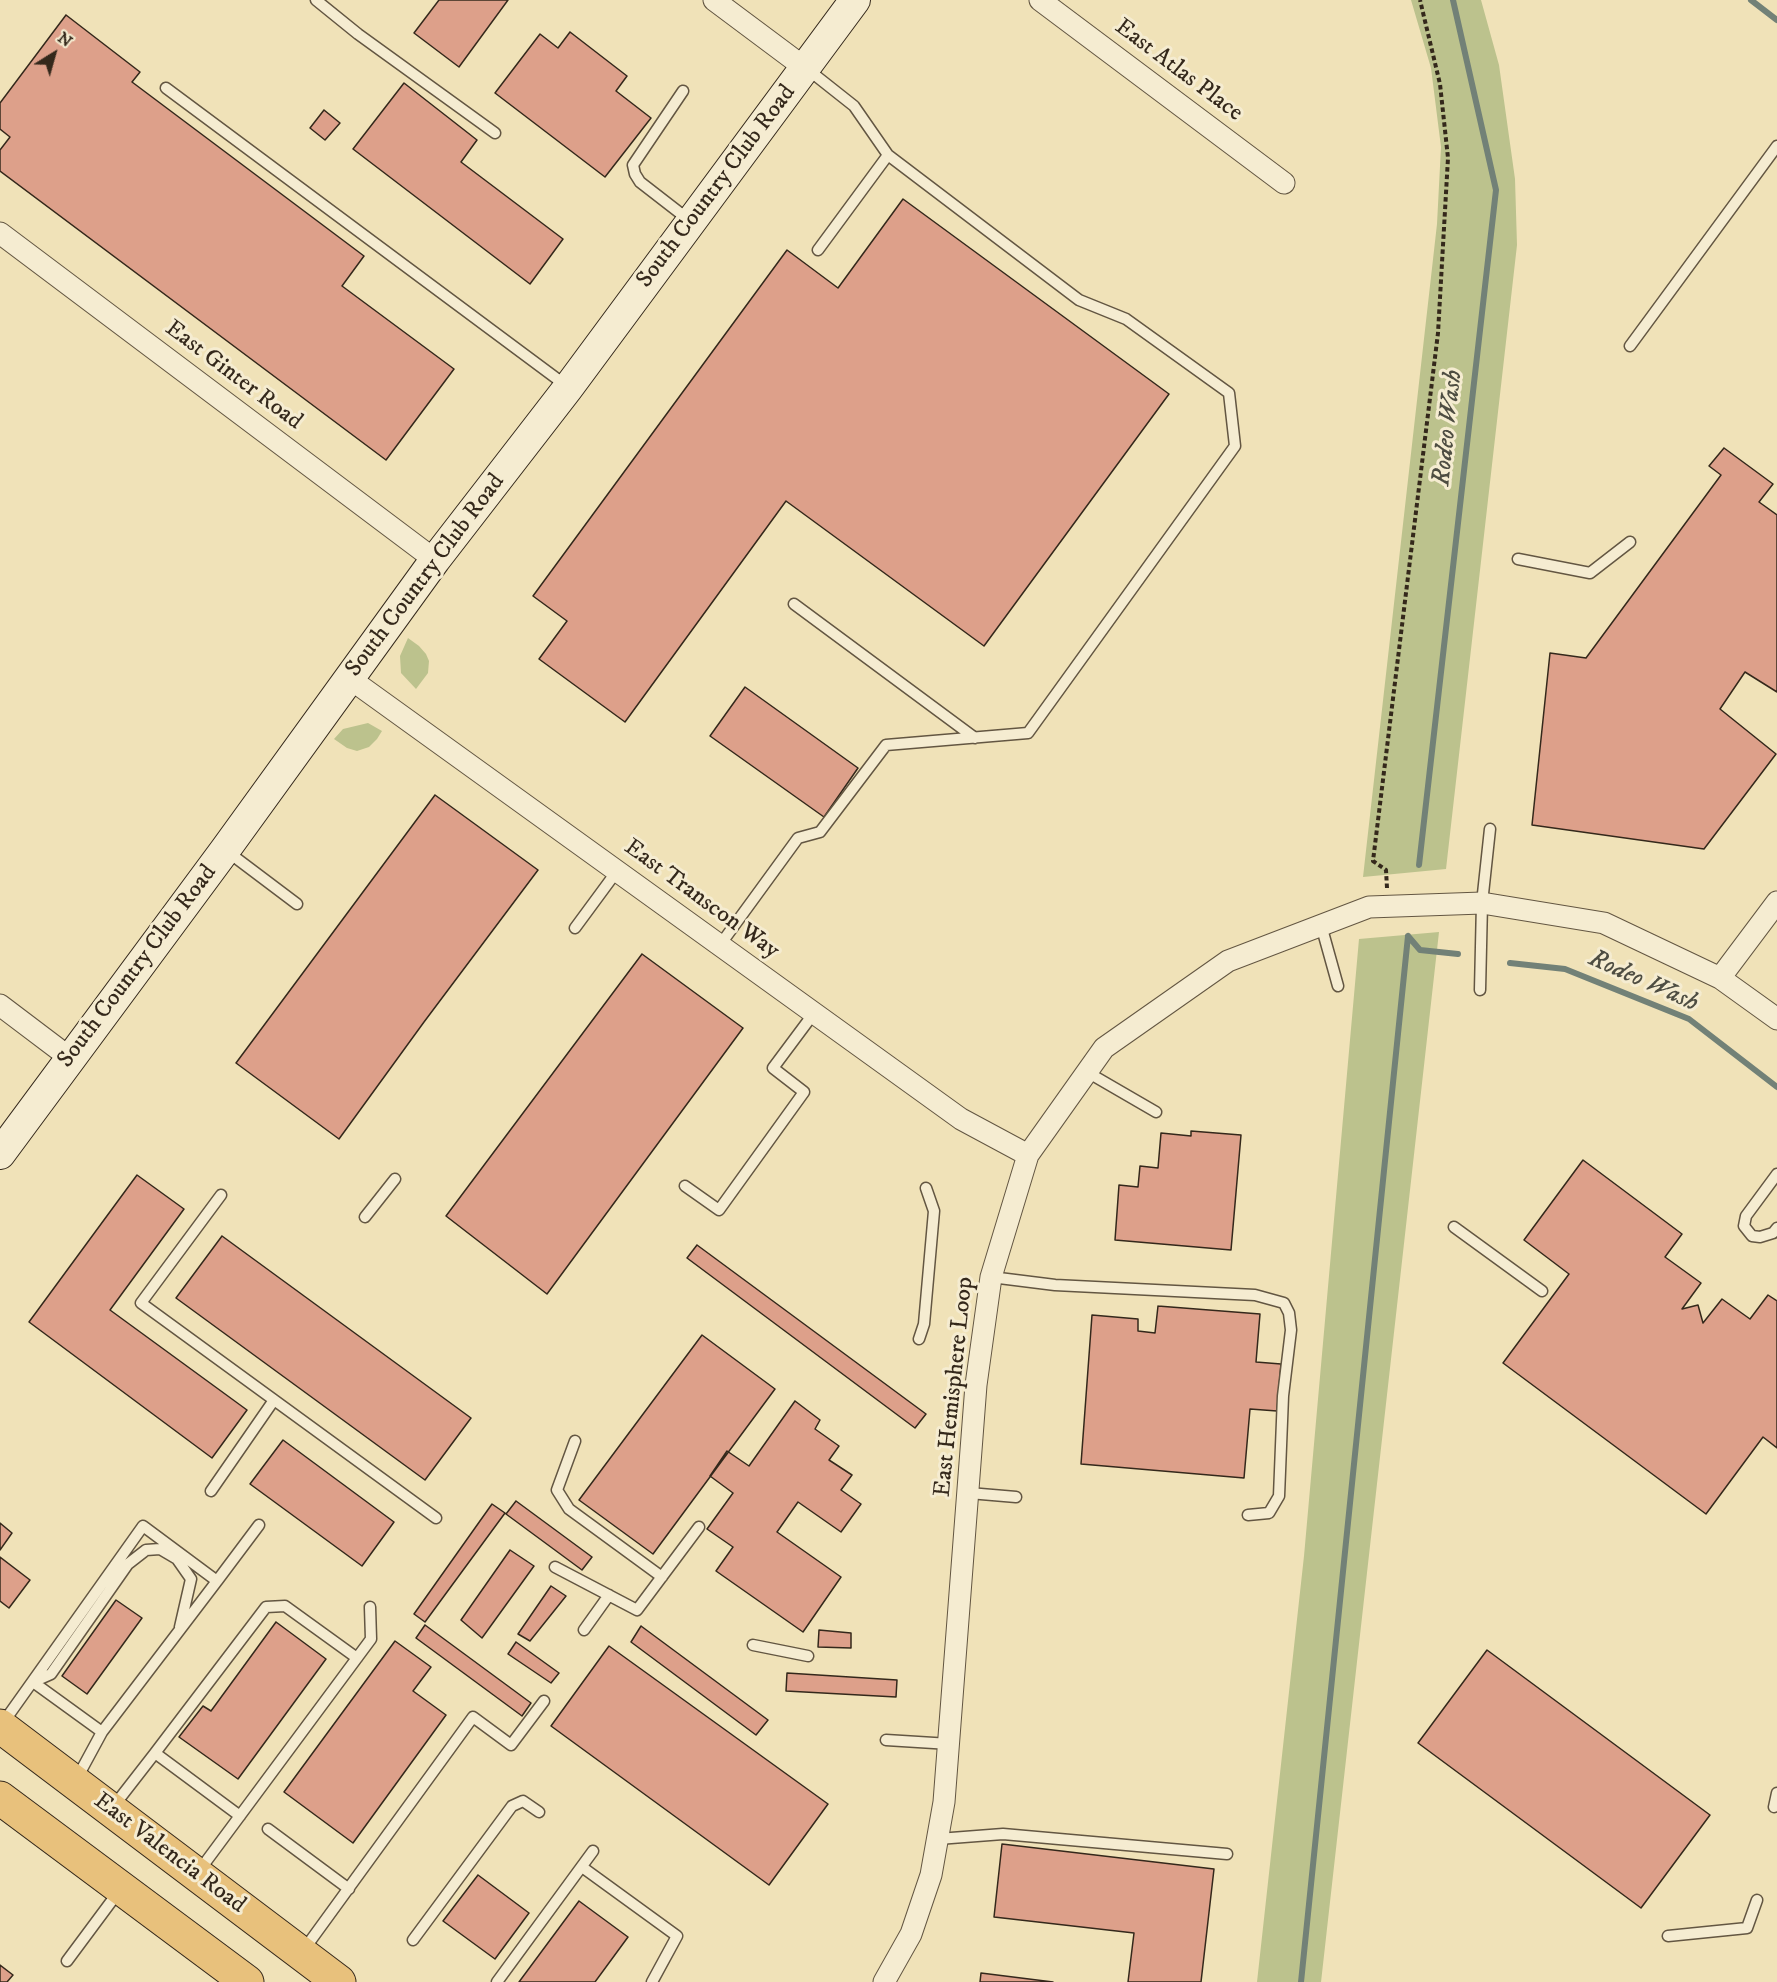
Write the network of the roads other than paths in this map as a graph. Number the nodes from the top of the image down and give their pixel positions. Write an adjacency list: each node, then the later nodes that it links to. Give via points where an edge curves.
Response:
1 (316, 0): 8 (lane)
2 (714, 0): 5 (street)
3 (855, 0): 5 (street, South Country Club Road)
4 (1040, 0): 11 (street, East Atlas Place)
5 (805, 68): 10 (lane, via 854,105); 12 (street, South Country Club Road)
6 (166, 88): 16 (lane)
7 (683, 91): 12 (lane, via 633,165 640,182)
8 (495, 133)
9 (1777, 146): 15 (lane)
10 (888, 155): 14 (lane); 22 (lane, via 1080,300 1126,319 1229,393 1235,446 1028,734)
11 (1284, 183)
12 (692, 221): 16 (street, South Country Club Road)
13 (0, 233): 19 (street, East Ginter Road)
14 (818, 250)
15 (1630, 346)
16 (568, 388): 19 (street, South Country Club Road)
17 (1630, 542): 18 (lane, via 1590,573)
18 (1518, 559)
19 (435, 560): 21 (street, South Country Club Road)
20 (794, 604): 22 (lane)
21 (350, 678): 24 (street, South Country Club Road); 25 (street, East Transcon Way)
22 (975, 738): 31 (lane, via 886,746 820,832 798,838)
23 (1490, 830): 27 (lane)
24 (225, 850): 28 (lane); 38 (street, South Country Club Road)
25 (617, 871): 30 (lane); 31 (street, East Transcon Way)
26 (1777, 902): 32 (street)
27 (1482, 903): 29 (street, East Hemisphere Loop, via 1370,907); 32 (street, East Hemisphere Loop, via 1604,923); 34 (lane)
28 (297, 904)
29 (1321, 925): 33 (lane); 39 (street, East Hemisphere Loop, via 1228,960 1104,1048)
30 (575, 928)
31 (720, 945): 36 (street, East Transcon Way)
32 (1720, 978): 37 (street, East Hemisphere Loop)
33 (1338, 986)
34 (1480, 990)
35 (0, 1005): 38 (street)
36 (814, 1013): 42 (street, East Transcon Way, via 961,1119); 45 (lane, via 773,1068 804,1092 719,1210)
37 (1777, 1019)
38 (70, 1058): 41 (street, South Country Club Road)
39 (1087, 1072): 40 (lane); 42 (street, East Hemisphere Loop)
40 (1156, 1112)
41 (0, 1154)
42 (1028, 1155): 51 (street, East Hemisphere Loop)
43 (1777, 1174): 50 (lane, via 1746,1216 1744,1226 1752,1236 1760,1237)
44 (395, 1179): 48 (lane)
45 (685, 1186)
46 (926, 1188): 53 (lane, via 934,1211 924,1324)
47 (221, 1195): 54 (lane, via 141,1303)
48 (364, 1217)
49 (1454, 1227): 52 (lane)
50 (1777, 1228)
51 (991, 1277): 57 (street, East Hemisphere Loop, via 976,1385); 59 (lane, via 1055,1285 1255,1295 1284,1303 1291,1330 1283,1396 1279,1496 1269,1513)
52 (1542, 1291)
53 (919, 1339)
54 (274, 1400): 56 (lane); 60 (lane)
55 (575, 1441): 64 (lane, via 557,1490 569,1509)
56 (211, 1491)
57 (969, 1493): 58 (lane); 78 (street, East Hemisphere Loop)
58 (1017, 1497)
59 (1248, 1515)
60 (436, 1518)
61 (259, 1525): 65 (lane)
62 (699, 1527): 64 (lane)
63 (555, 1567): 66 (lane)
64 (662, 1577): 66 (lane, via 637,1610)
65 (217, 1581): 69 (lane); 73 (lane, via 143,1526)
66 (609, 1595): 68 (lane)
67 (370, 1607): 72 (lane, via 371,1640)
68 (584, 1630)
69 (179, 1631): 73 (lane, via 191,1579 177,1559 160,1550 146,1550 128,1564 51,1674); 76 (lane)
70 (753, 1645): 71 (lane)
71 (808, 1656)
72 (357, 1658): 79 (lane, via 285,1606 266,1607); 86 (lane)
73 (33, 1682): 75 (lane); 76 (lane)
74 (543, 1701): 94 (lane, via 511,1745 473,1717)
75 (0, 1726): 80 (main road, East Valencia Road)
76 (102, 1732): 80 (lane)
77 (886, 1740): 78 (lane)
78 (950, 1744): 88 (street, East Hemisphere Loop)
79 (155, 1753): 84 (lane); 86 (lane)
80 (75, 1783): 84 (main road, East Valencia Road)
81 (1777, 1793): 83 (lane)
82 (0, 1798): 93 (main road)
83 (1774, 1807)
84 (111, 1810): 92 (main road, East Valencia Road)
85 (539, 1812): 97 (lane, via 523,1801 512,1806)
86 (240, 1816): 92 (lane)
87 (268, 1829): 94 (lane)
88 (938, 1839): 90 (lane, via 1003,1834); 104 (street, East Hemisphere Loop, via 932,1875 911,1934)
89 (594, 1851): 91 (lane)
90 (1227, 1854)
91 (582, 1867): 102 (lane); 103 (lane, via 677,1936)
92 (196, 1874): 98 (main road, East Valencia Road)
93 (121, 1888): 99 (lane); 100 (main road)
94 (349, 1889): 98 (lane)
95 (1757, 1900): 96 (lane, via 1747,1928)
96 (1668, 1936)
97 (413, 1940)
98 (301, 1954): 101 (main road, East Valencia Road)
99 (67, 1961)
100 (247, 1982)
101 (339, 1982)
102 (497, 1982)
103 (652, 1982)
104 (884, 1982)

